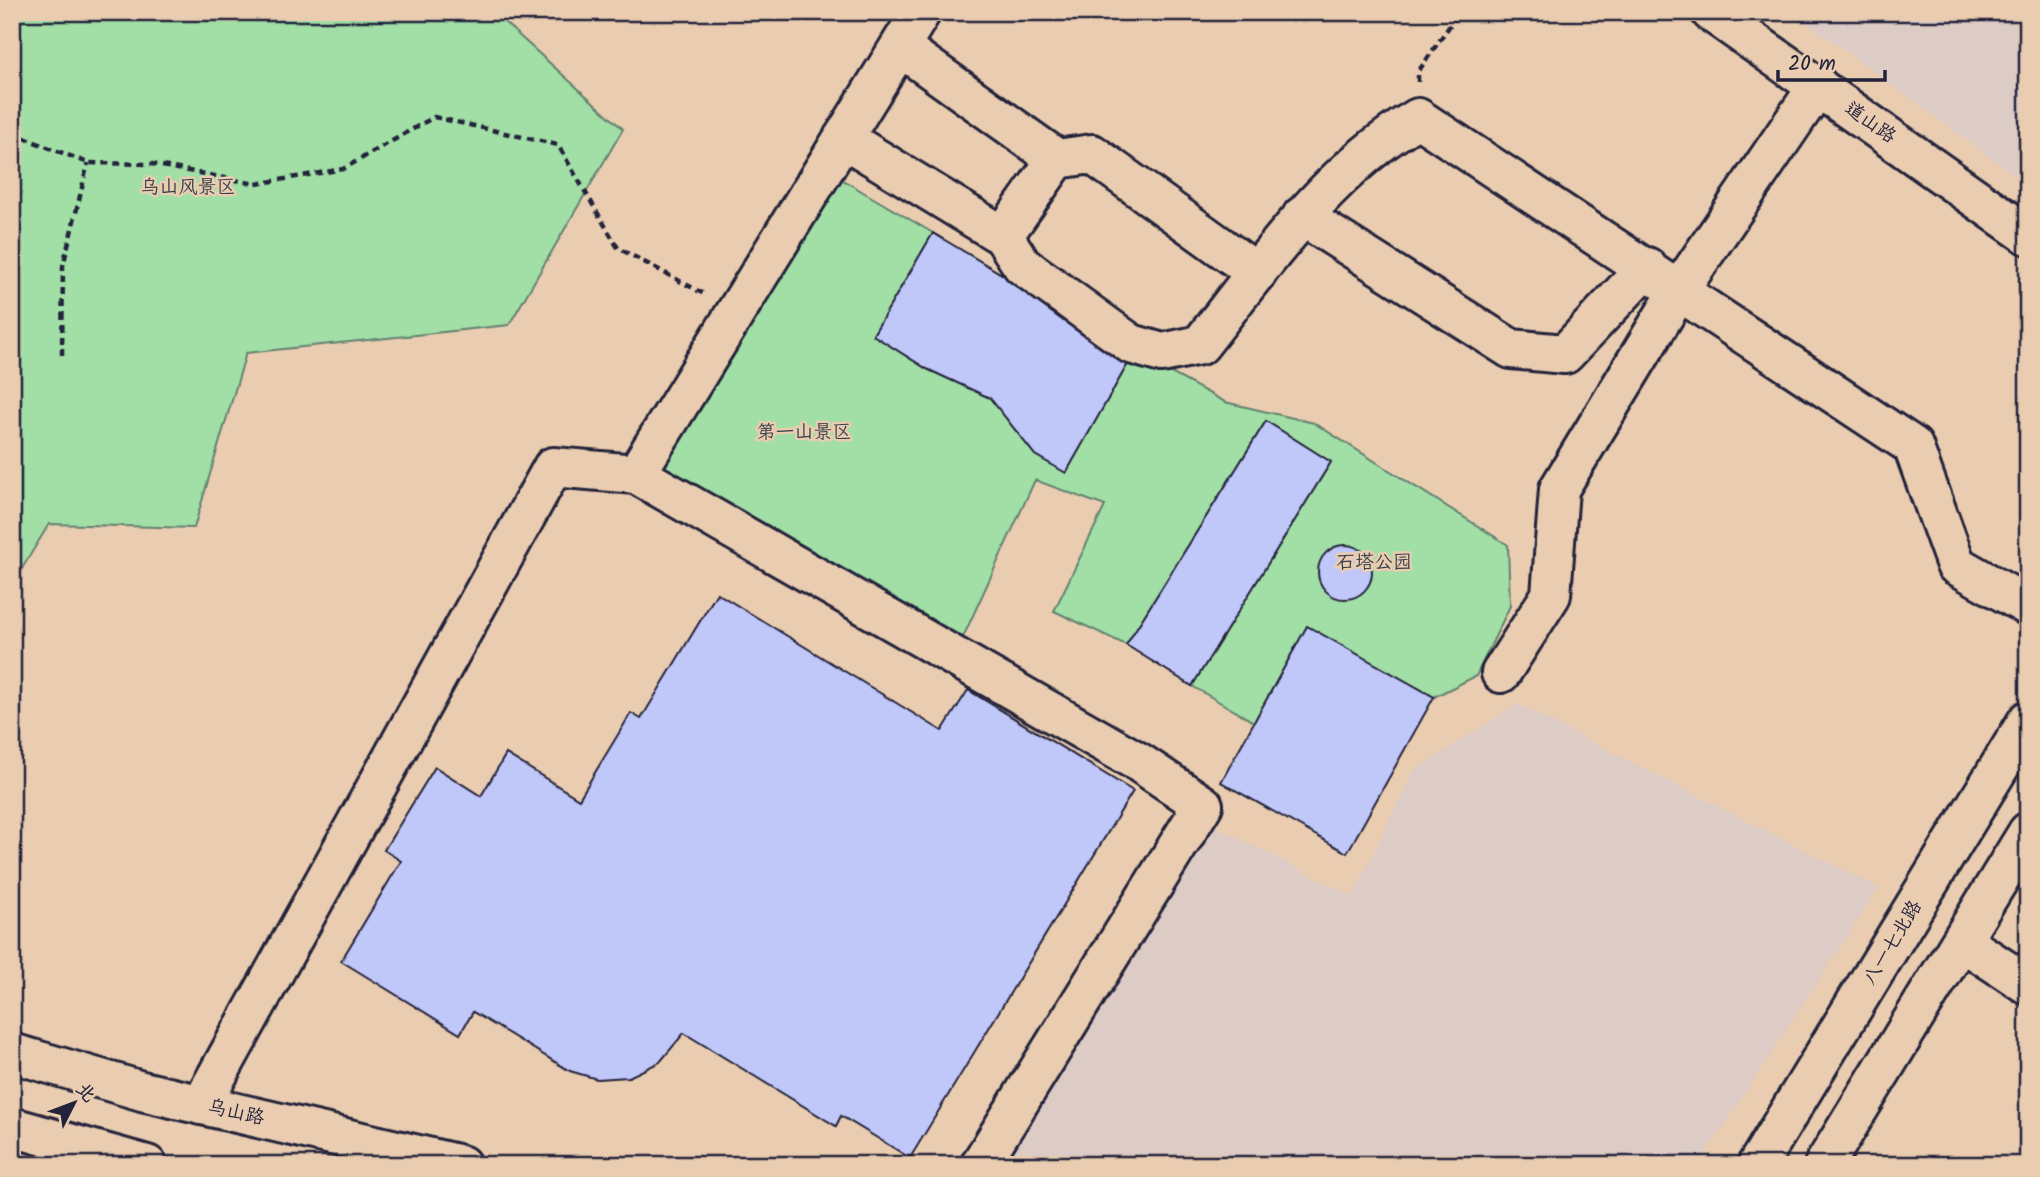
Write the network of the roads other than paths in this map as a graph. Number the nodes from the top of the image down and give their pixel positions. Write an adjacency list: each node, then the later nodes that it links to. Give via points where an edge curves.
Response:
1 (921, 12): 3 (street)
2 (1711, 12): 4 (street, 道山路)
3 (900, 47): 5 (street); 6 (street)
4 (1818, 86): 8 (street, 道山路); 12 (street)
5 (843, 138): 9 (street); 13 (street)
6 (1057, 159): 9 (street); 11 (street, via 1092,154)
7 (1302, 216): 10 (street, via 1511,349 1565,354); 10 (street, via 1392,133 1418,118); 11 (street)
8 (2028, 234)
9 (1003, 236): 11 (street, via 1022,265 1131,344 1162,353 1200,345)
10 (1647, 267): 12 (street)
11 (1257, 273)
12 (1680, 289): 14 (street, via 1913,446 1956,565); 15 (street, via 1559,489 1550,596)
13 (636, 474): 21 (street, via 554,467); 25 (street, via 1140,763 1203,805)
14 (2028, 606)
15 (1501, 673)
16 (2028, 720): 26 (street, 八一七北路)
17 (2028, 832): 18 (street)
18 (1963, 942): 19 (street); 27 (street)
19 (2028, 985)
20 (12, 1053): 21 (street, 乌山路)
21 (201, 1105): 24 (street, 乌山路)
22 (12, 1127): 23 (street)
23 (147, 1165)
24 (461, 1165)
25 (980, 1165)
26 (1758, 1165)
27 (1824, 1165)

